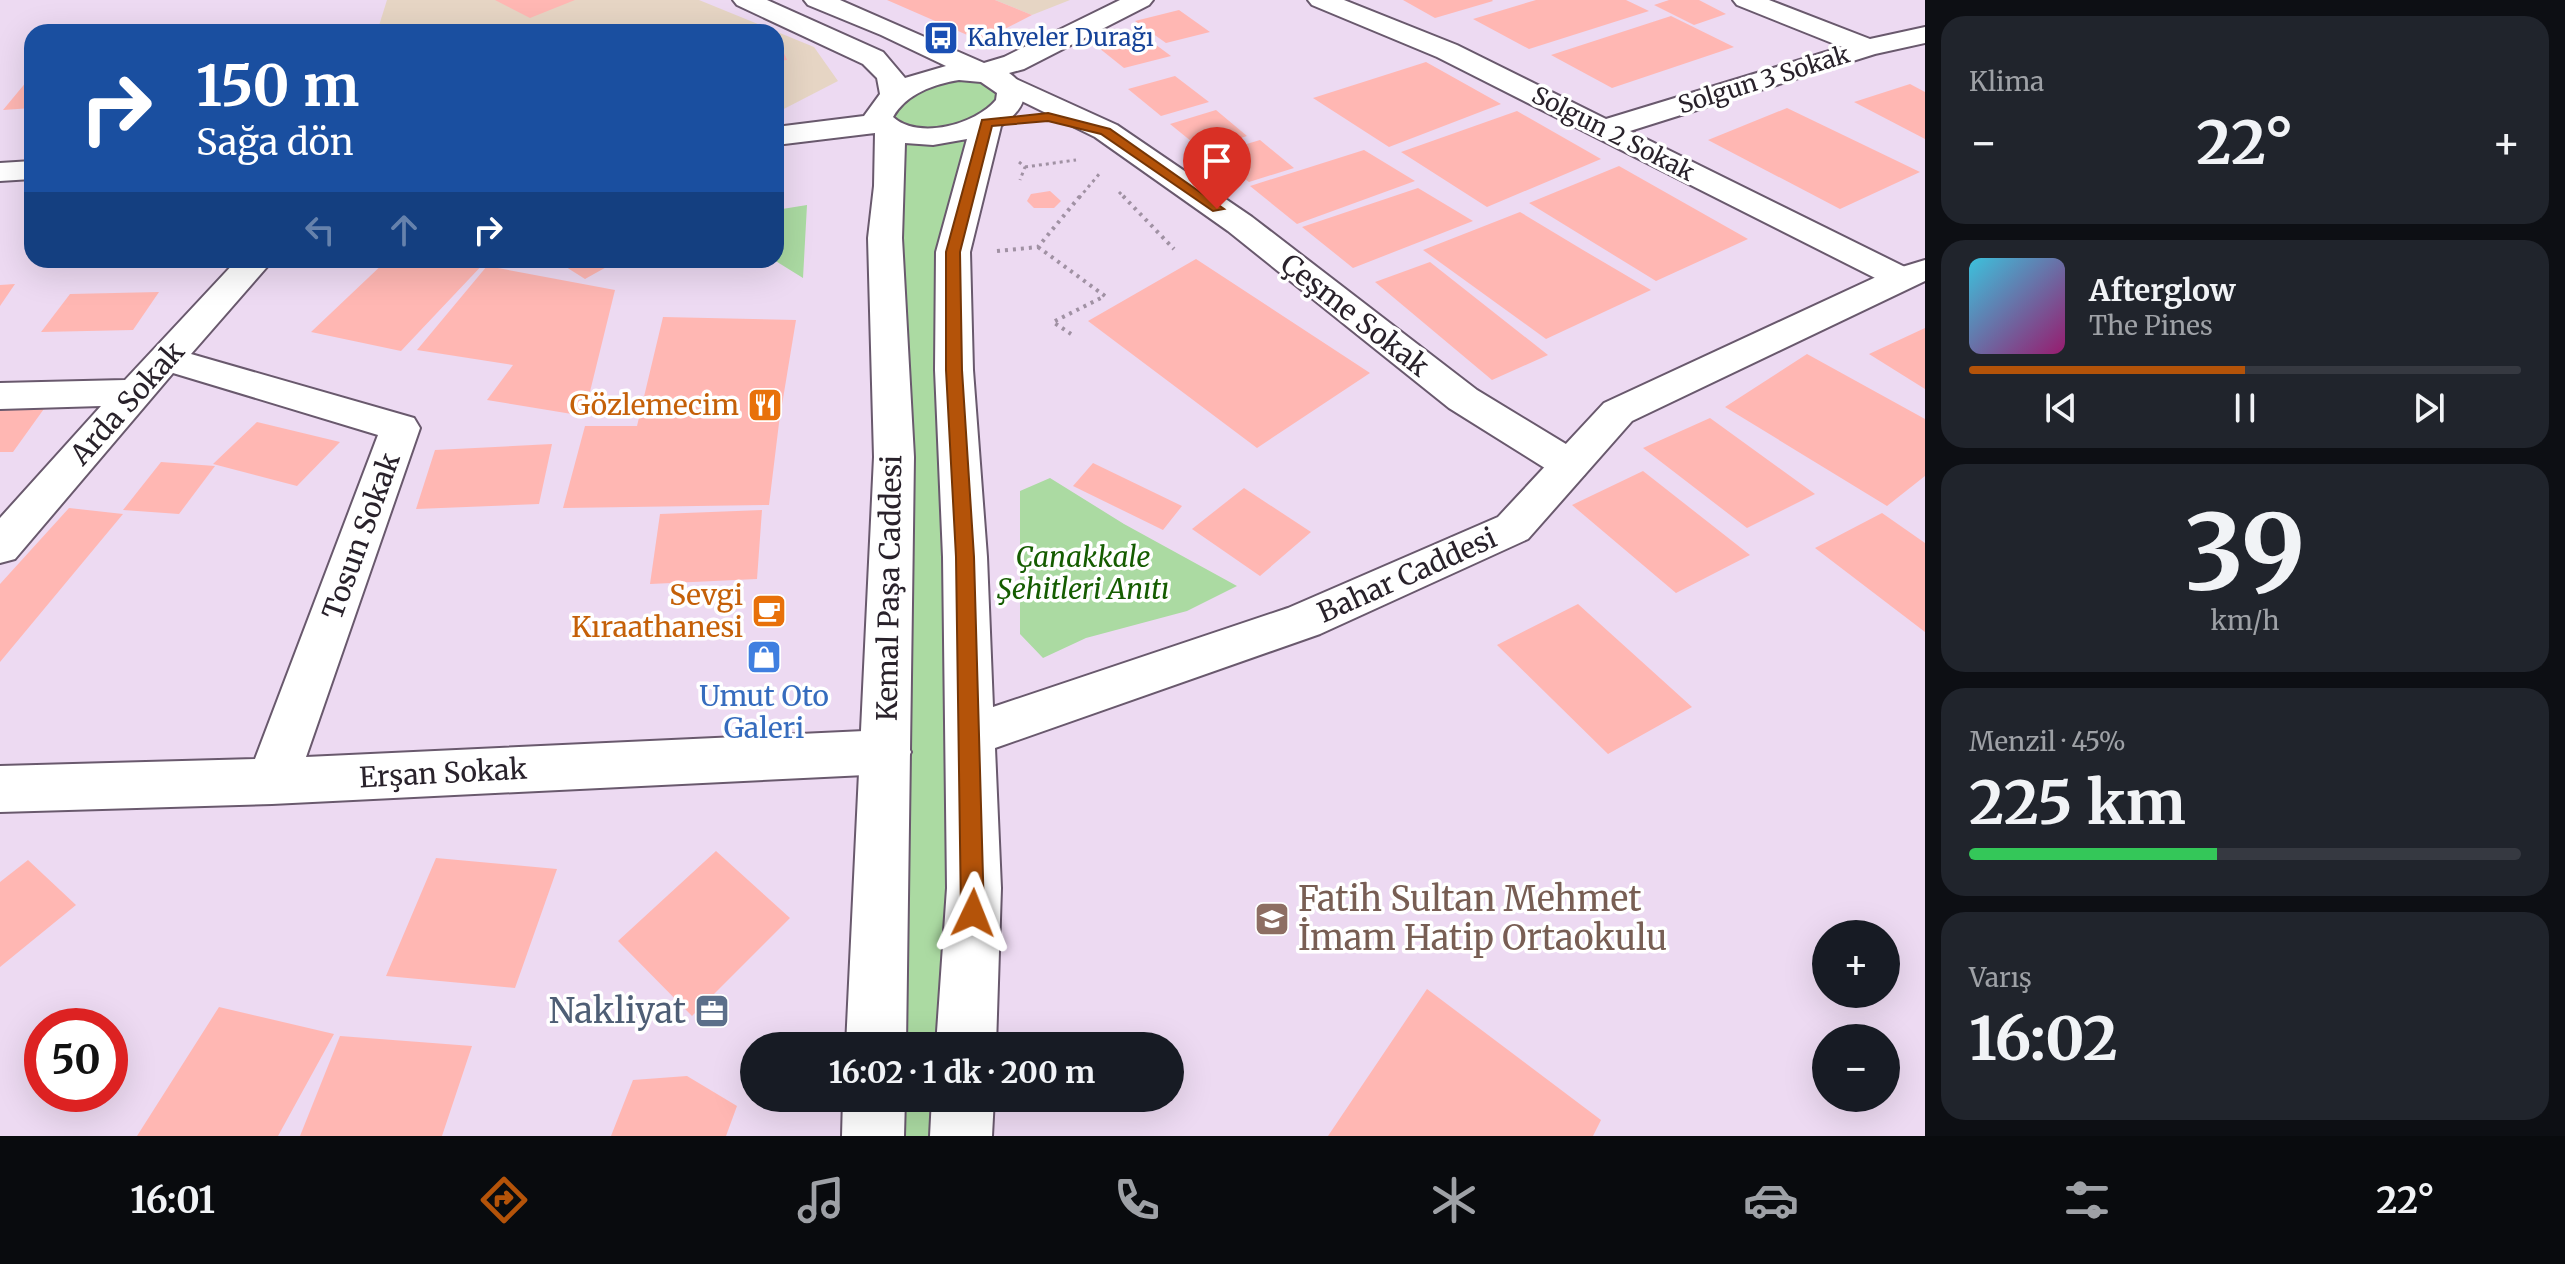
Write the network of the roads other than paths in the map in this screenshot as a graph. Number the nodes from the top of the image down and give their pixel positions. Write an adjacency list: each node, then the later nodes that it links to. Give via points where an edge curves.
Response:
1 (746, 0): 9 (street, via 873,58 891,76)
2 (817, 0): 8 (street)
3 (1140, 0): 8 (street)
4 (1321, 0): 11 (street, Solgun 2 Sokak, via 1447,51)
5 (1746, 0): 7 (street)
6 (1925, 35): 7 (street, Solgun 3 Sokak)
7 (1868, 48): 11 (street, Solgun 3 Sokak)
8 (1002, 74): 9 (street, via 937,76); 10 (street, via 1009,101); 12 (street)
9 (887, 115): 10 (street, via 935,135); 13 (street); 24 (street, Kemal Paşa Caddesi, via 890,186 885,238 894,457)
10 (987, 122): 12 (street, via 1048,117); 23 (street, via 953,252)
11 (1605, 129): 17 (street, Solgun 2 Sokak)
12 (1106, 131): 21 (street, Çeşme Sokak, via 1240,224 1463,399)
13 (784, 135)
14 (24, 170): 15 (street)
15 (0, 172)
16 (249, 268): 18 (street, Arda Sokak)
17 (1917, 280): 21 (street, Bahar Caddesi, via 1618,412)
18 (167, 359): 19 (street, Arda Sokak); 25 (street, Tosun Sokak, via 400,428)
19 (135, 392): 20 (street); 22 (street, Arda Sokak)
20 (0, 396)
21 (1570, 465): 23 (street, Bahar Caddesi, via 1513,528 1304,621)
22 (0, 547)
23 (970, 736): 28 (street, via 974,888)
24 (886, 752): 25 (street, Erşan Sokak); 27 (street, Kemal Paşa Caddesi)
25 (272, 781): 26 (street, Erşan Sokak)
26 (0, 789)
27 (876, 1032)
28 (967, 1032)
29 (874, 1112): 31 (street)
30 (962, 1112): 32 (street)
31 (873, 1136)
32 (961, 1136)

